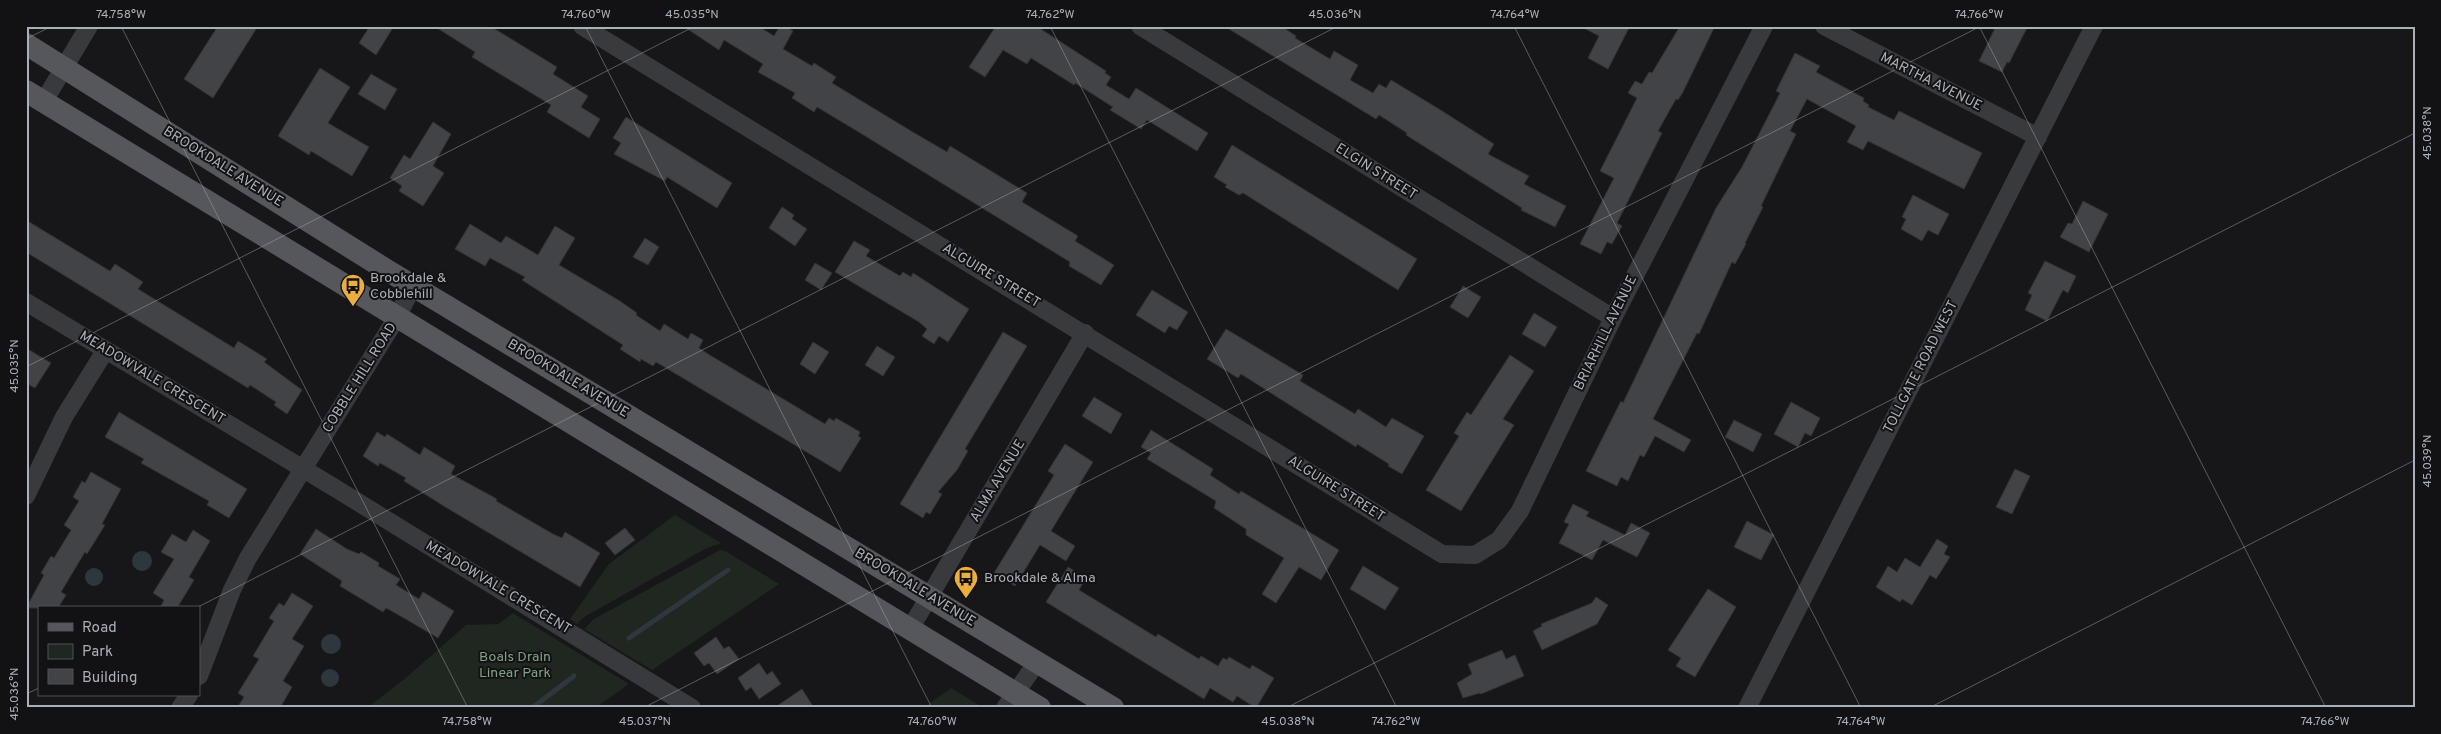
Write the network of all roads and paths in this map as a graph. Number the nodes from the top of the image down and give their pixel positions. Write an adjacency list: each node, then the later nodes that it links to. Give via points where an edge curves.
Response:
1 (89, 26): 8 (street)
2 (582, 26): 15 (street, ALGUIRE STREET)
3 (1140, 26): 14 (street, ELGIN STREET)
4 (1764, 26): 14 (street, BRIARHILL AVENUE)
5 (1824, 26): 10 (street, MARTHA AVENUE)
6 (2094, 26): 10 (street, TOLLGATE ROAD WEST)
7 (26, 44): 8 (main road, BROOKDALE AVENUE)
8 (65, 68): 9 (street); 11 (main road, BROOKDALE AVENUE)
9 (35, 96): 13 (main road)
10 (2038, 137): 30 (street, TOLLGATE ROAD WEST)
11 (413, 286): 13 (street, COBBLE HILL ROAD); 20 (main road, BROOKDALE AVENUE)
12 (26, 302): 16 (street, MEADOWVALE CRESCENT)
13 (397, 317): 17 (street, COBBLE HILL ROAD); 21 (main road)
14 (1612, 318): 19 (street, BRIARHILL AVENUE, via 1520,512 1499,540 1474,555 1442,554)
15 (1085, 333): 19 (street, ALGUIRE STREET); 20 (street, ALMA AVENUE)
16 (105, 351): 17 (street, MEADOWVALE CRESCENT); 18 (street, via 64,417)
17 (304, 469): 23 (street, via 248,558); 27 (street, MEADOWVALE CRESCENT)
18 (26, 496)
19 (1400, 528)
20 (929, 596): 21 (street, ALMA AVENUE); 22 (main road, BROOKDALE AVENUE)
21 (910, 629): 25 (main road)
22 (1037, 662): 25 (street); 29 (main road, BROOKDALE AVENUE)
23 (200, 673)
24 (188, 696): 26 (street)
25 (1011, 700): 28 (main road)
26 (180, 708)
27 (692, 708)
28 (1040, 708)
29 (1114, 708)
30 (1747, 708)

